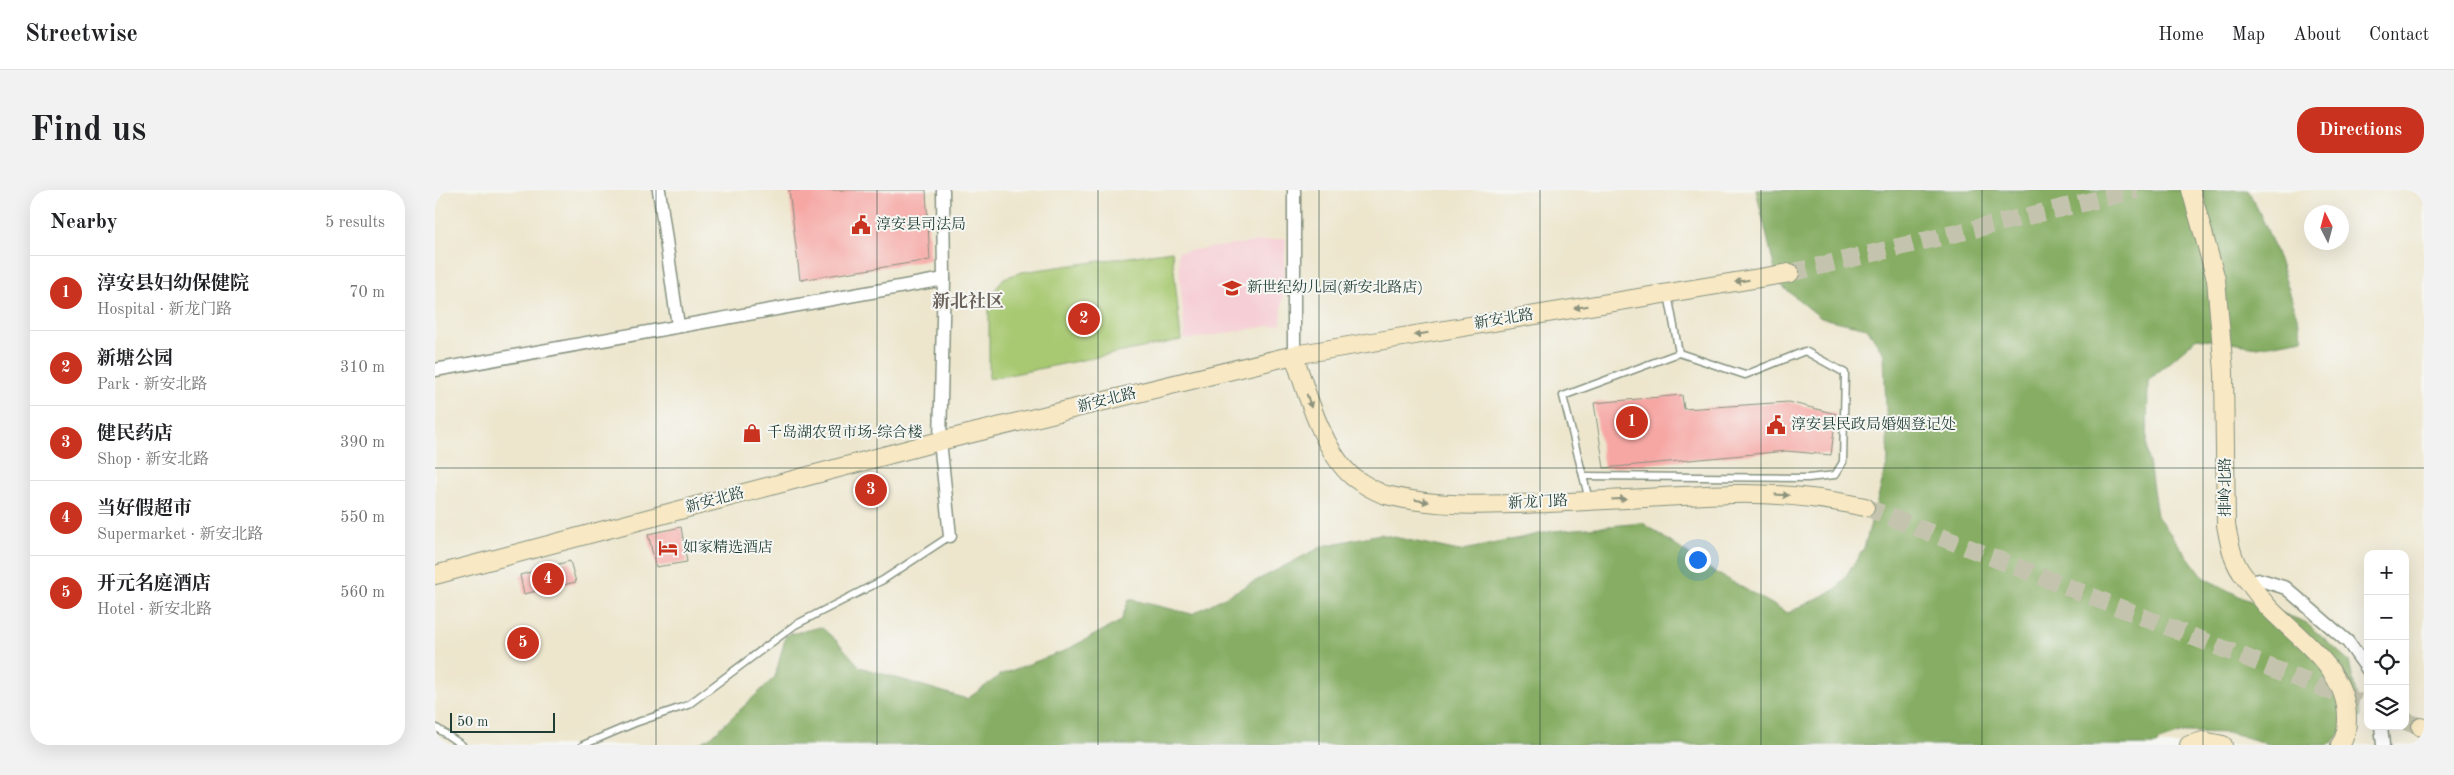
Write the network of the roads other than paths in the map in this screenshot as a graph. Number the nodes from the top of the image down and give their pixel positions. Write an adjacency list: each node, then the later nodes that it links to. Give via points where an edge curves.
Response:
1 (659, 190): 8 (street)
2 (943, 190): 6 (street)
3 (1294, 190): 10 (street)
4 (2191, 190): 18 (main road, 排岭北路, via 2216,279 2224,372 2226,525 2230,548 2239,570)
5 (1790, 273): 7 (main road, 新安北路, one-way to 7)
6 (944, 278): 8 (street); 12 (street)
7 (1668, 293): 9 (lane); 10 (main road, 新安北路, one-way to 10)
8 (679, 326): 11 (street)
9 (1679, 353): 13 (lane, via 1563,396); 13 (lane, via 1745,375 1805,351 1845,373 1843,462 1835,475 1808,478)
10 (1294, 355): 12 (main road, 新安北路); 14 (main road, 新龙门路, one-way to 14, via 1311,409 1333,451 1352,476 1384,494 1429,502 1484,506)
11 (435, 370)
12 (940, 441): 16 (street); 17 (main road, 新安北路)
13 (1583, 476): 14 (lane)
14 (1589, 501): 15 (main road, 新龙门路, one-way to 15, via 1735,494 1827,499)
15 (1865, 507)
16 (950, 536): 23 (lane, via 883,580 795,625 688,705)
17 (435, 575)
18 (2249, 582): 19 (street, via 2261,580 2286,588 2348,642); 26 (main road, 排岭北路, via 2267,606 2334,674 2343,693 2347,714 2344,740)
19 (2364, 664)
20 (435, 727): 22 (lane)
21 (2381, 730): 27 (street)
22 (462, 745)
23 (583, 745)
24 (2189, 745): 25 (main road, via 2203,741)
25 (2223, 745)
26 (2340, 745)
27 (2383, 745)

